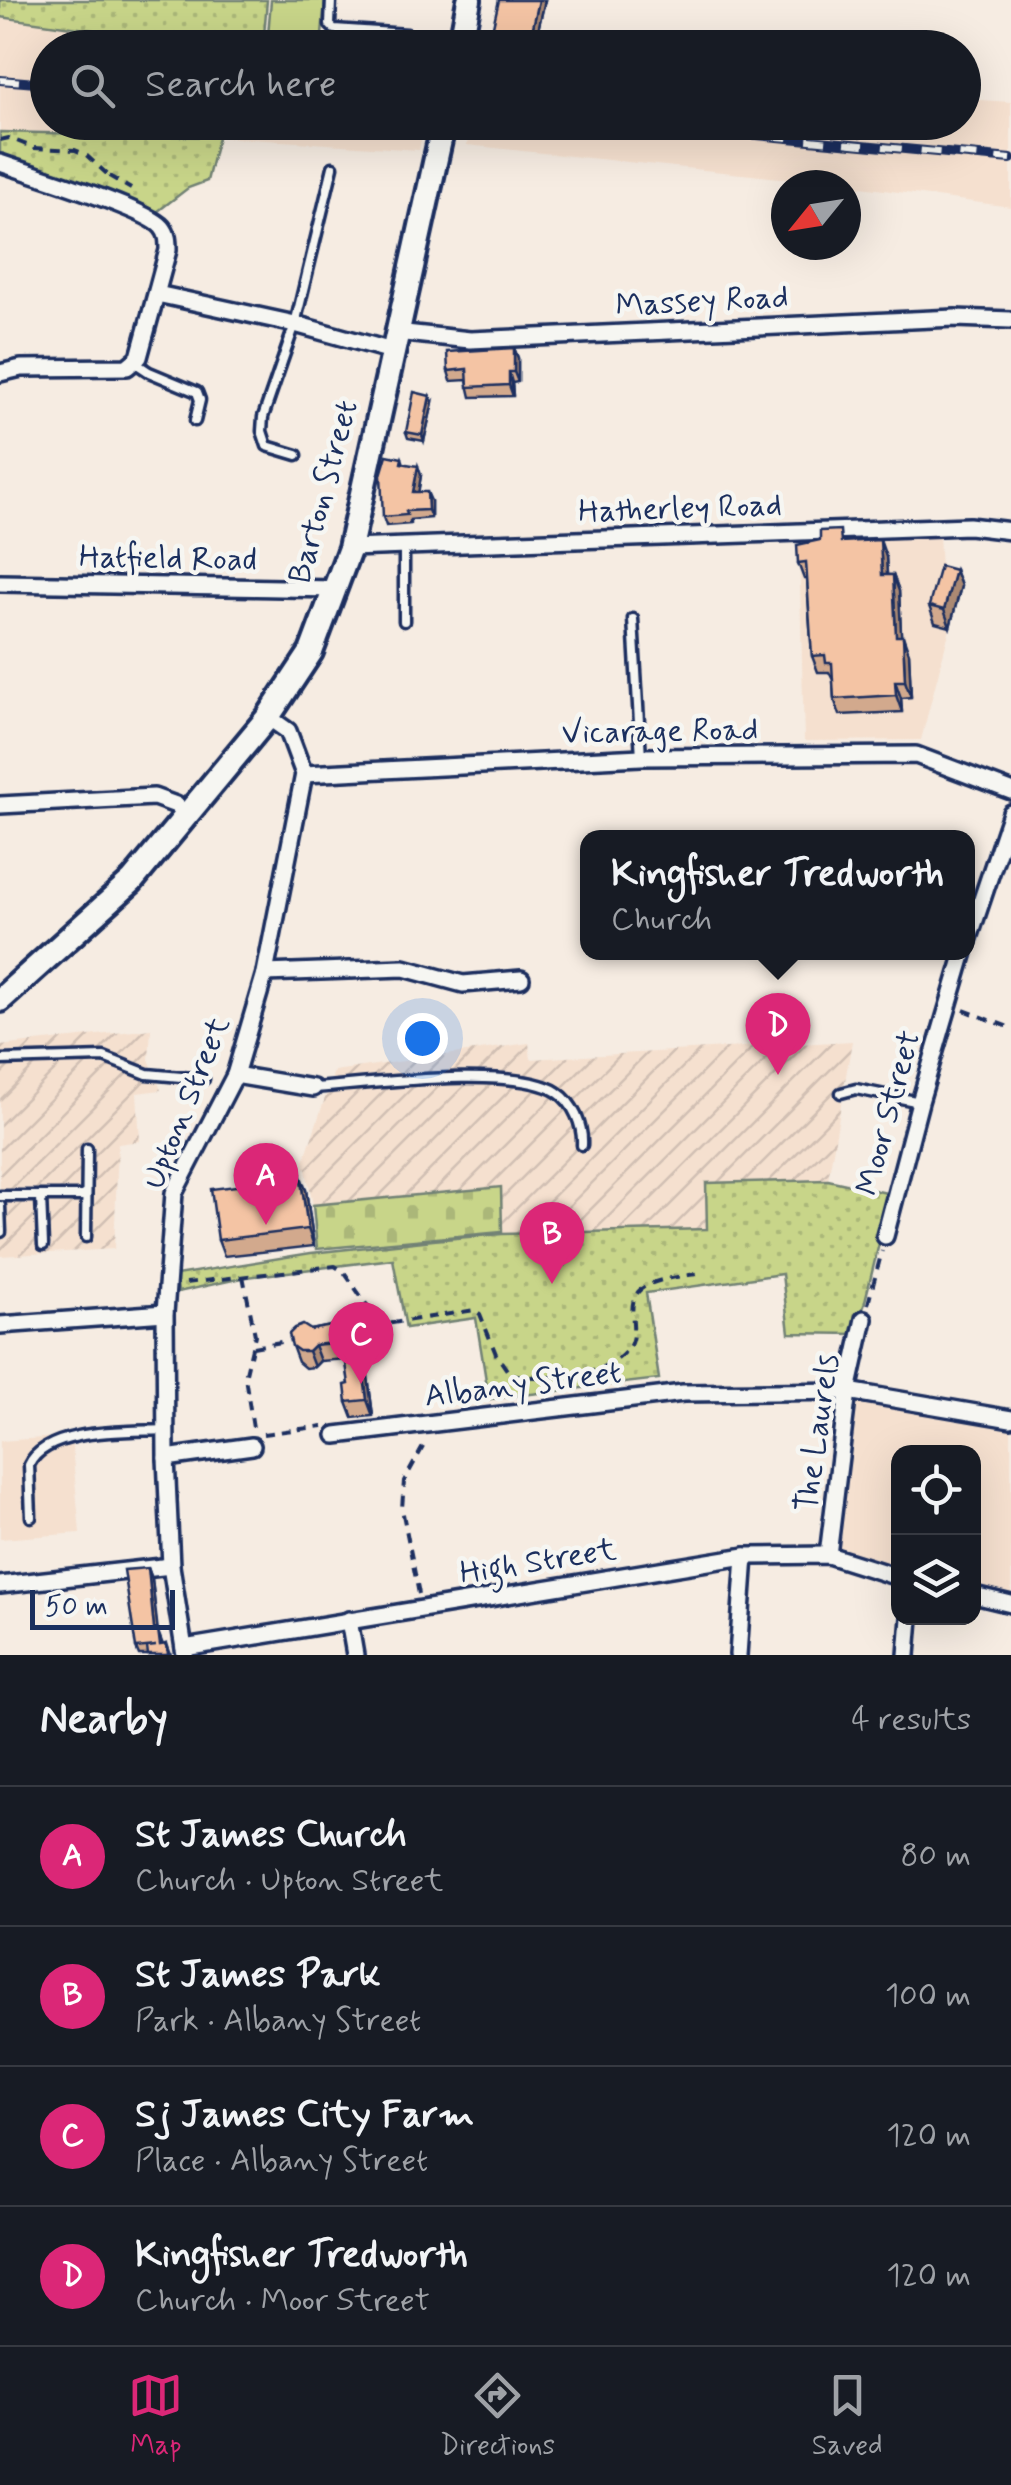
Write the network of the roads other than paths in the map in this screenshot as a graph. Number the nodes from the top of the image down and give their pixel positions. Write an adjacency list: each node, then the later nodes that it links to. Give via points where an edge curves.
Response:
1 (331, 0): 3 (lane, via 330,25)
2 (469, 0): 4 (main road)
3 (349, 30)
4 (463, 30)
5 (440, 140): 11 (main road, Barton Street)
6 (0, 163): 8 (street, via 160,225 168,250)
7 (332, 168): 10 (lane)
8 (157, 294): 10 (street, Massey Road); 12 (street)
9 (1011, 320): 11 (street, Massey Road)
10 (295, 324): 11 (street, Massey Road); 15 (lane, via 262,431 274,451)
11 (394, 341): 18 (main road, Barton Street)
12 (133, 362): 13 (street); 14 (lane, via 197,392)
13 (0, 373)
14 (195, 421)
15 (297, 455)
16 (1011, 531): 17 (street, Hatherley Road, via 969,526)
17 (404, 546): 18 (street, Hatherley Road); 22 (lane)
18 (350, 548): 20 (main road, Barton Street)
19 (0, 583): 20 (street, Hatfield Road)
20 (334, 590): 23 (main road, Barton Street, via 311,652)
21 (633, 618): 24 (lane)
22 (404, 621)
23 (268, 717): 25 (street, via 288,731); 29 (main road, Barton Street)
24 (641, 757): 25 (street, Vicarage Road); 26 (street, Vicarage Road, via 916,755)
25 (304, 774): 32 (street, Upton Street)
26 (1011, 790)
27 (0, 805): 29 (street, via 154,797)
28 (1011, 813): 30 (street)
29 (187, 816): 34 (main road, Barton Street, via 132,882)
30 (975, 920)
31 (961, 960): 40 (street, Moor Street)
32 (265, 973): 33 (street, via 404,968 463,984); 36 (street, Upton Street)
33 (521, 979)
34 (0, 1000)
35 (0, 1060): 37 (lane, via 104,1057 147,1074)
36 (235, 1075): 38 (street); 51 (street, Upton Street, via 174,1192)
37 (204, 1079)
38 (313, 1088): 41 (lane, via 476,1077 544,1086 560,1094 577,1117)
39 (841, 1093): 40 (lane, via 856,1089)
40 (920, 1102): 48 (street, Moor Street)
41 (582, 1145)
42 (86, 1149): 44 (lane)
43 (0, 1196): 45 (lane)
44 (84, 1196): 45 (lane); 49 (lane)
45 (41, 1197): 50 (lane)
46 (0, 1206): 47 (lane)
47 (2, 1232)
48 (885, 1236)
49 (86, 1238)
50 (42, 1246)
51 (165, 1313): 53 (street); 56 (street, Upton Street)
52 (864, 1318): 54 (street, The Laurels)
53 (0, 1325)
54 (848, 1391): 55 (street, Albany Street); 57 (street, Albany Street, via 683,1393); 61 (street, The Laurels)
55 (1011, 1419)
56 (166, 1430): 59 (street, Upton Street); 60 (lane, via 86,1435 42,1448 29,1465)
57 (336, 1435)
58 (253, 1440): 59 (street)
59 (166, 1458): 63 (street, Upton Street)
60 (31, 1517)
61 (828, 1555): 62 (street, High Street); 64 (street, High Street)
62 (745, 1556): 68 (street, High Street); 72 (street)
63 (171, 1566): 65 (street); 70 (street, Upton Street)
64 (891, 1576)
65 (0, 1585)
66 (981, 1597): 67 (street)
67 (1011, 1604)
68 (349, 1620): 70 (street, High Street); 71 (street)
69 (909, 1625): 73 (street)
70 (185, 1651)
71 (355, 1655)
72 (738, 1655)
73 (906, 1655)

